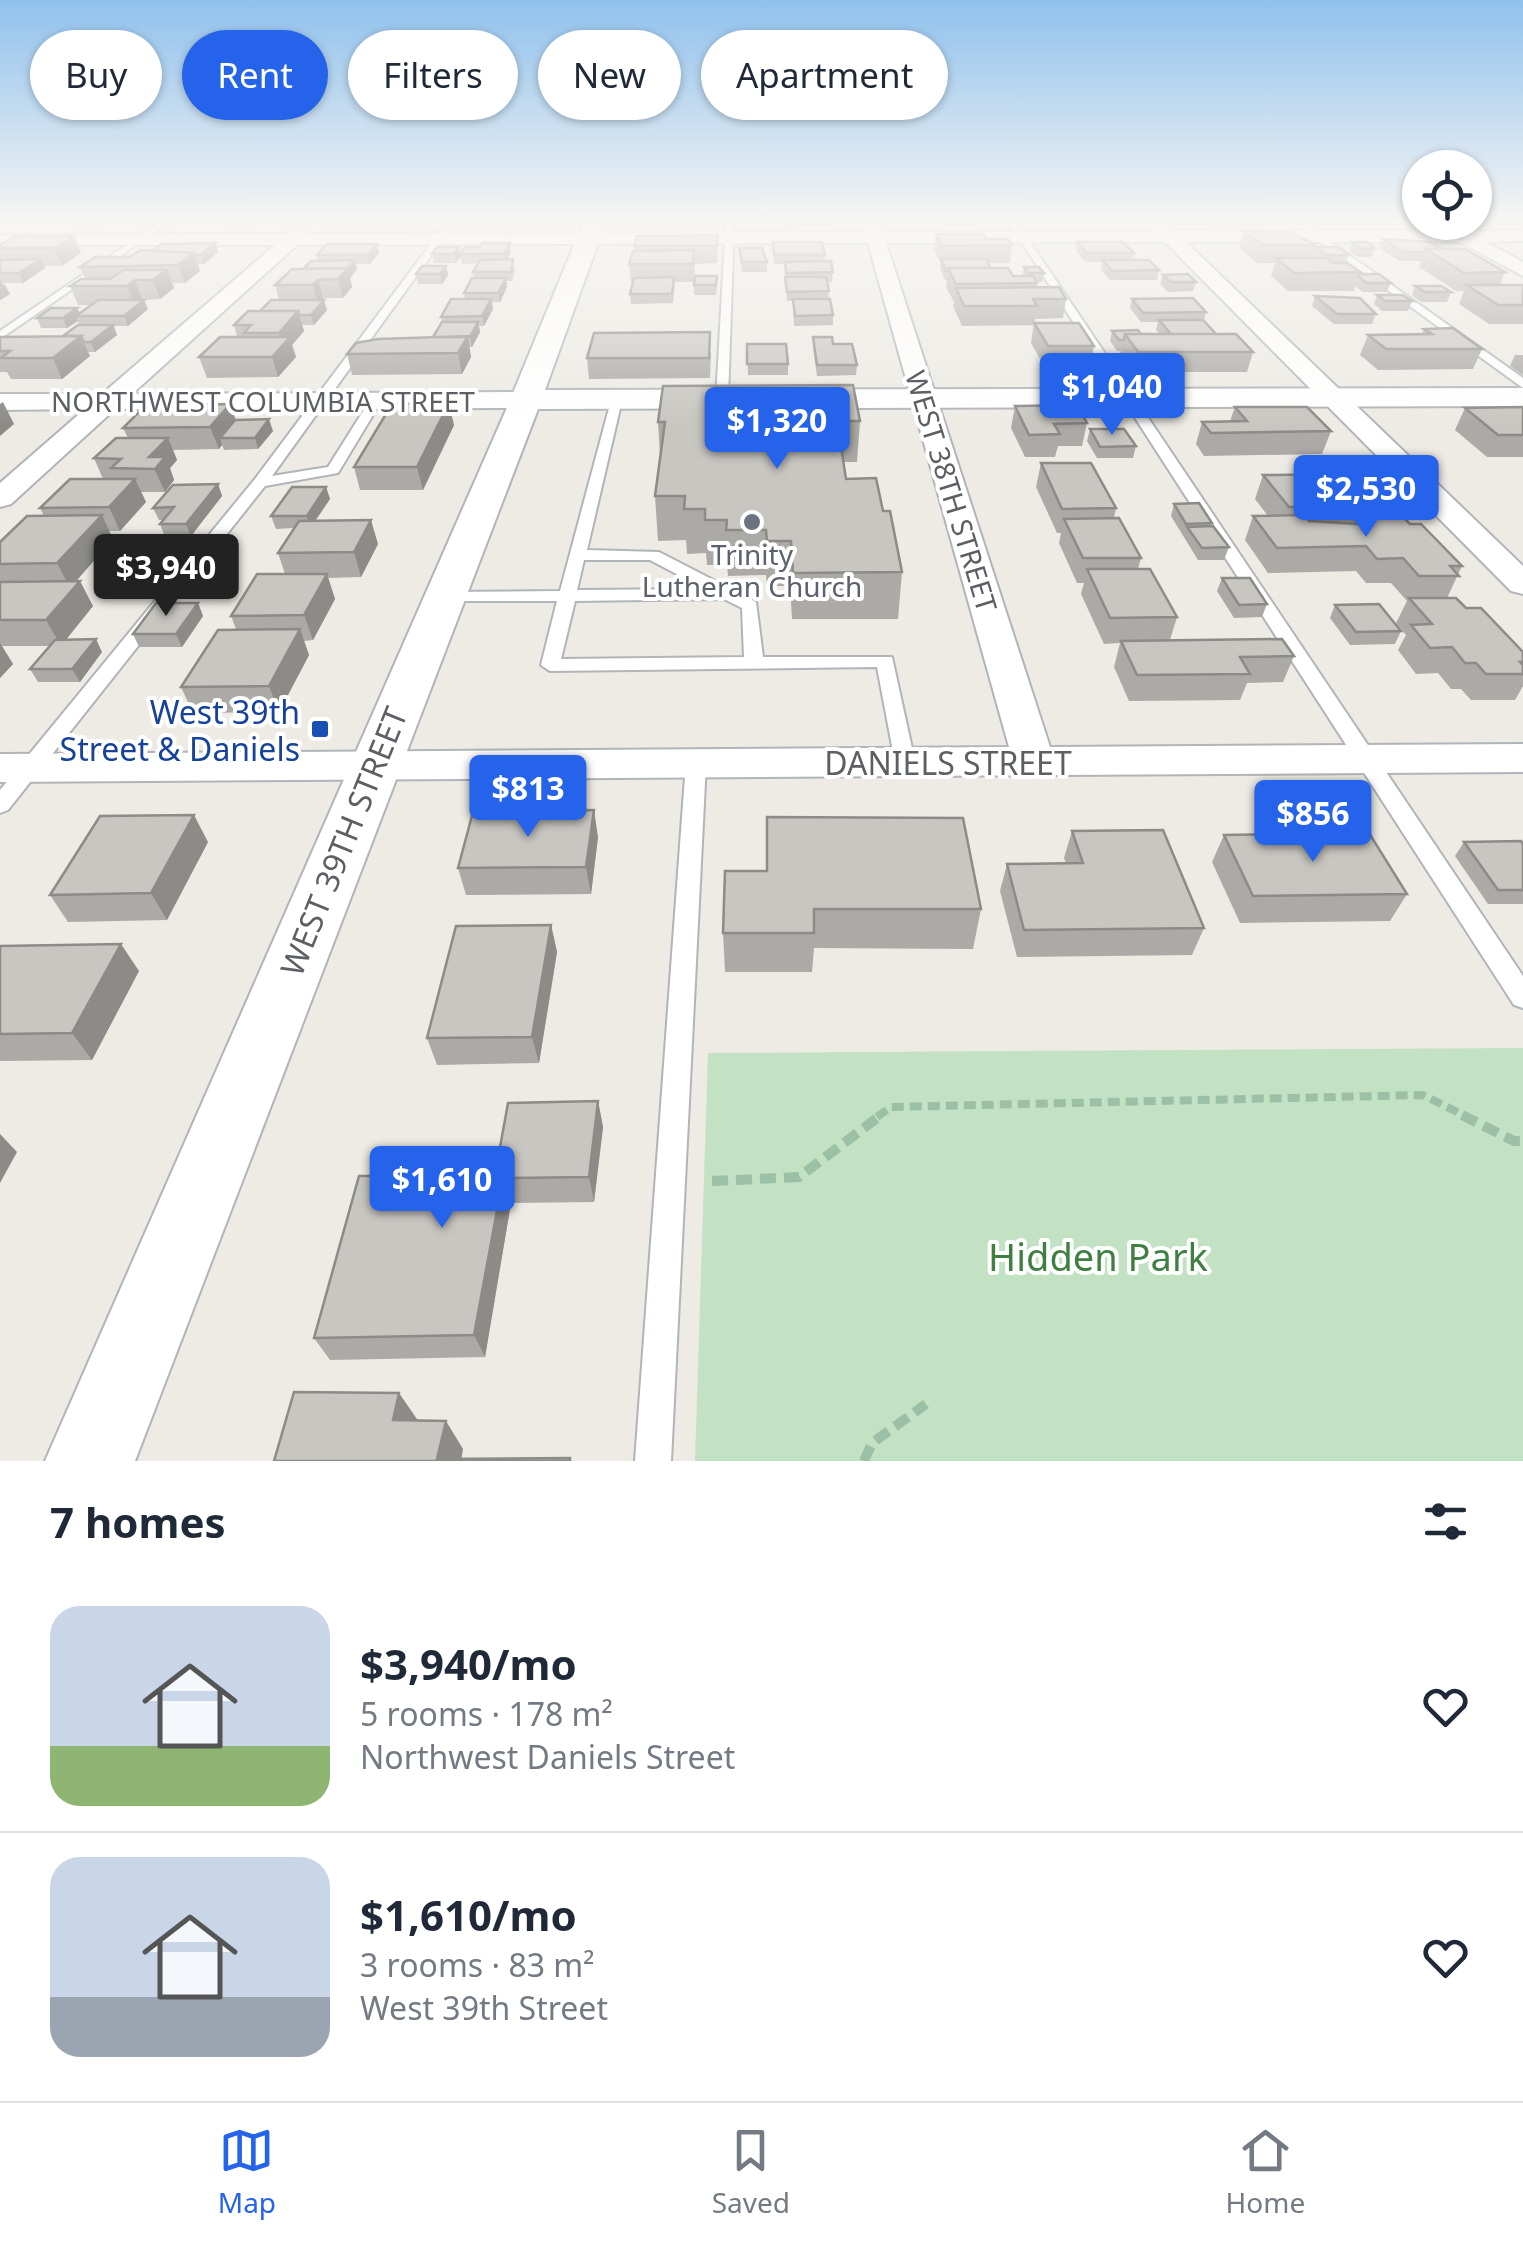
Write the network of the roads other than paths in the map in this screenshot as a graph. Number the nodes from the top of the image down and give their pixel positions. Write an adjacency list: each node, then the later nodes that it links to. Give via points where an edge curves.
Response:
1 (67, 289): 10 (lane)
2 (236, 289): 22 (street)
3 (400, 289): 17 (lane)
4 (568, 289): 19 (street, WEST 39TH STREET)
5 (727, 289): 15 (lane)
6 (890, 289): 16 (street, WEST 38TH STREET)
7 (1057, 289): 13 (lane)
8 (1223, 289): 14 (street)
9 (1392, 289): 11 (lane)
10 (0, 336)
11 (1523, 384)
12 (1523, 397): 14 (street)
13 (1130, 398): 14 (street); 16 (street); 32 (lane)
14 (1333, 398): 26 (street)
15 (722, 399): 16 (street); 20 (street)
16 (924, 399): 33 (street, WEST 38TH STREET)
17 (318, 400): 18 (street, NORTHWEST COLUMBIA STREET); 22 (street, NORTHWEST COLUMBIA STREET); 23 (lane)
18 (376, 400): 19 (street, NORTHWEST COLUMBIA STREET); 23 (lane, via 332,470)
19 (525, 400): 20 (street); 29 (street, WEST 39TH STREET)
20 (616, 400): 25 (lane)
21 (0, 402): 22 (street, NORTHWEST COLUMBIA STREET)
22 (109, 402): 24 (street)
23 (260, 482): 37 (lane)
24 (0, 498)
25 (576, 555): 27 (lane, via 653,554); 28 (lane)
26 (1523, 584)
27 (729, 594): 28 (lane); 30 (lane, via 750,606)
28 (567, 596): 29 (lane); 30 (lane, via 550,666)
29 (443, 597): 36 (street, WEST 39TH STREET)
30 (754, 663): 34 (lane, via 886,661)
31 (1523, 758): 32 (street, DANIELS STREET)
32 (1366, 759): 33 (street, DANIELS STREET); 39 (lane)
33 (1034, 761): 34 (street, DANIELS STREET)
34 (905, 762): 35 (street, DANIELS STREET)
35 (696, 763): 36 (street, DANIELS STREET); 41 (lane)
36 (373, 765): 37 (street, DANIELS STREET); 40 (street, WEST 39TH STREET)
37 (14, 768): 38 (lane)
38 (0, 805)
39 (1523, 997)
40 (90, 1461)
41 (654, 1461)

